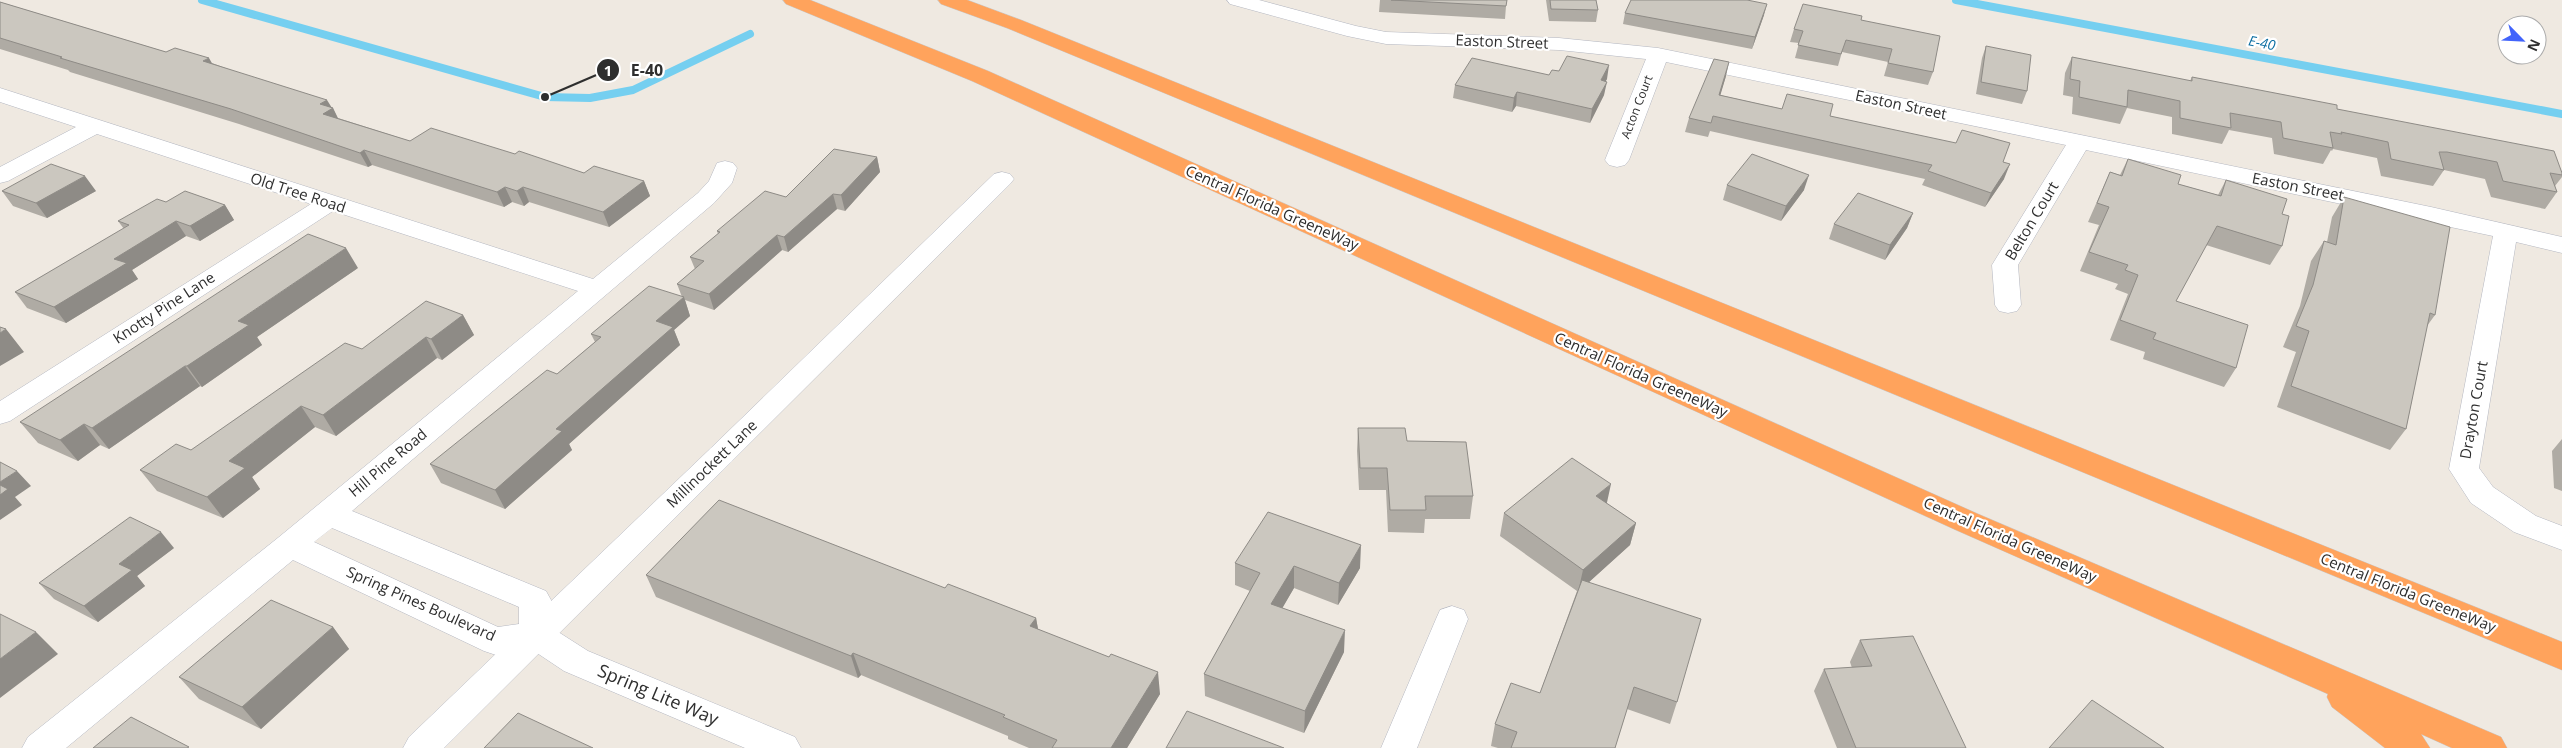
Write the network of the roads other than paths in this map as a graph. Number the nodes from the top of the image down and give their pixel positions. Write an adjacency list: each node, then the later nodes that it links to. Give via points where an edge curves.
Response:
1 (794, 0): 26 (highway, Central Florida GreeneWay, via 980,76 1966,522)
2 (948, 0): 5 (highway, Central Florida GreeneWay)
3 (971, 0): 5 (highway)
4 (1237, 0): 6 (street, Easton Street, via 1386,38 1559,44)
5 (1014, 24): 25 (highway, Central Florida GreeneWay)
6 (1658, 54): 9 (street, Easton Street); 10 (street, Acton Court)
7 (0, 96): 8 (street, Old Tree Road)
8 (93, 126): 12 (street); 14 (street, Old Tree Road)
9 (2079, 143): 15 (street, Easton Street); 18 (street, Belton Court, via 2005,265)
10 (1616, 160)
11 (725, 168): 17 (street, Hill Pine Road, via 720,183 706,198)
12 (0, 176)
13 (1002, 179): 24 (street, Millinockett Lane)
14 (329, 202): 17 (street, Old Tree Road); 19 (street, Knotty Pine Lane)
15 (2506, 230): 16 (street, Easton Street); 21 (street, Drayton Court, via 2464,469 2482,495 2525,524)
16 (2562, 245)
17 (597, 288): 20 (street, Hill Pine Road)
18 (2008, 305)
19 (0, 414)
20 (327, 513): 22 (street, Hill Pine Road); 24 (street, via 535,600)
21 (2562, 538)
22 (290, 545): 24 (street, Spring Pines Boulevard, via 496,641); 27 (street, Hill Pine Road)
23 (1452, 619): 30 (street)
24 (536, 635): 28 (street, Millinockett Lane); 29 (street, Spring Lite Way, via 576,661)
25 (2562, 656)
26 (2307, 669): 31 (highway); 32 (highway, Central Florida GreeneWay)
27 (40, 748)
28 (421, 748)
29 (783, 748)
30 (1399, 748)
31 (2412, 748)
32 (2488, 748)

